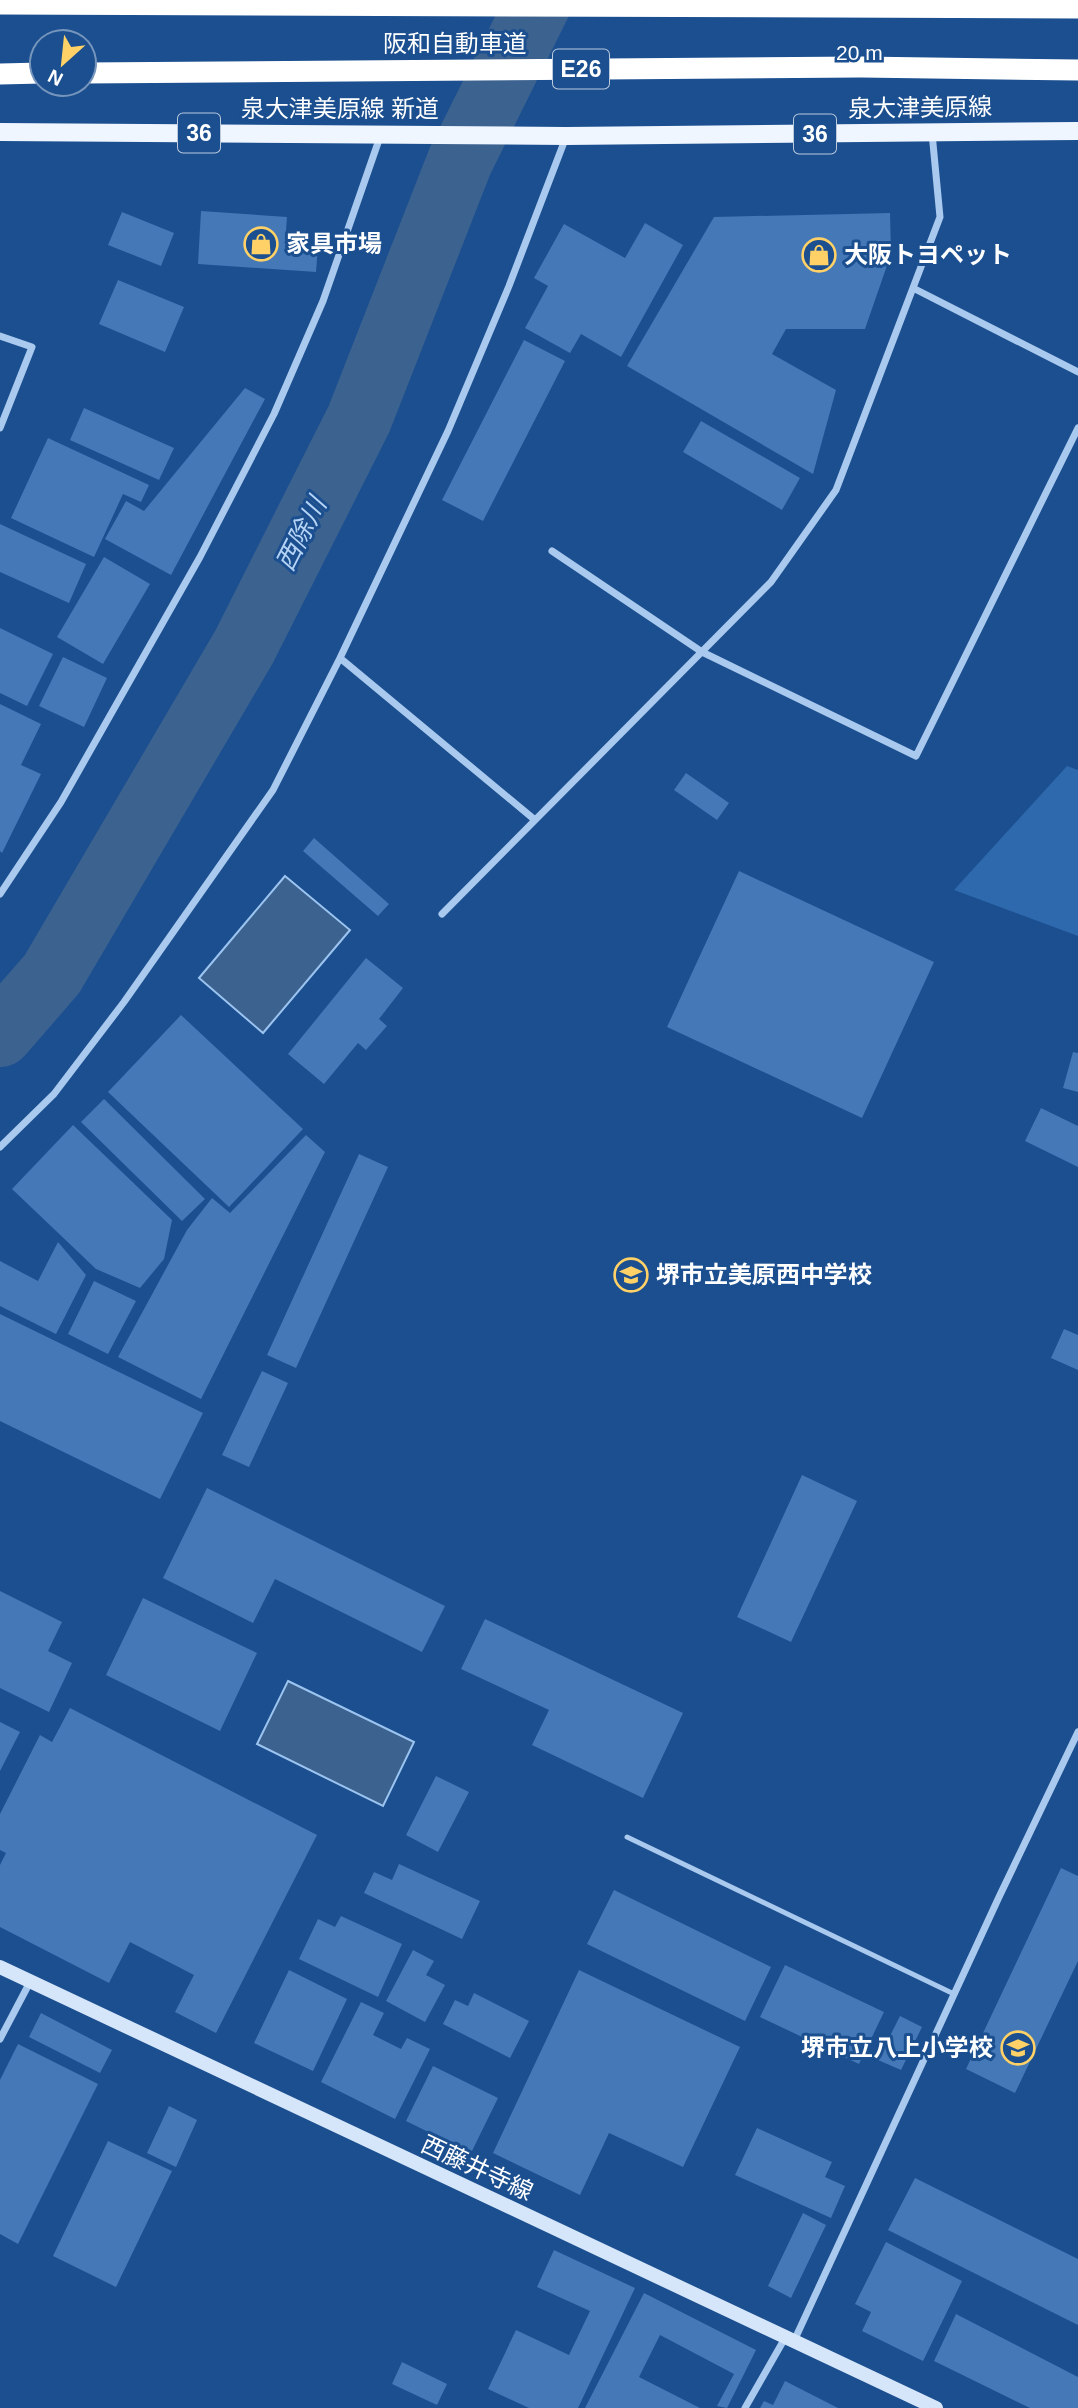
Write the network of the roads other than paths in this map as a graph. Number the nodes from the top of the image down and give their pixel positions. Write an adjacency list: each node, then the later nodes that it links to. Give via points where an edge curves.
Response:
1 (0, 5): 2 (highway, 阪和自動車道)
2 (1078, 8)
3 (1078, 70): 4 (highway, 阪和自動車道 / E26, via 861,67)
4 (98, 73)
5 (0, 74): 6 (highway)
6 (28, 74)
7 (1078, 131): 9 (main road, 泉大津美原線 / 36)
8 (0, 132): 10 (main road, 泉大津美原線 新道 / 36)
9 (932, 133): 11 (main road, 泉大津美原線 / 36); 12 (street, via 940,217)
10 (390, 134): 11 (main road, 泉大津美原線 新道 / 36); 21 (street, via 274,414 200,557 61,803)
11 (560, 136): 19 (street, via 509,286 448,431)
12 (913, 288): 14 (street); 18 (street, via 836,489 771,582)
13 (0, 336): 15 (street, via 32,348)
14 (1078, 373)
15 (0, 428)
16 (1078, 428): 18 (street, via 916,756)
17 (552, 551): 18 (street)
18 (702, 652): 20 (street)
19 (340, 658): 20 (street); 23 (street, via 273,790 54,1094)
20 (535, 820): 22 (street)
21 (0, 894)
22 (442, 914)
23 (0, 1147)
24 (1078, 1732): 28 (street)
25 (626, 1837): 28 (lane)
26 (0, 1967): 27 (main road, 西藤井寺線)
27 (30, 1982): 29 (street); 30 (main road, 西藤井寺線)
28 (954, 1994): 30 (street)
29 (0, 2039)
30 (789, 2339): 31 (street); 32 (main road, 西藤井寺線)
31 (745, 2408)
32 (936, 2408)

